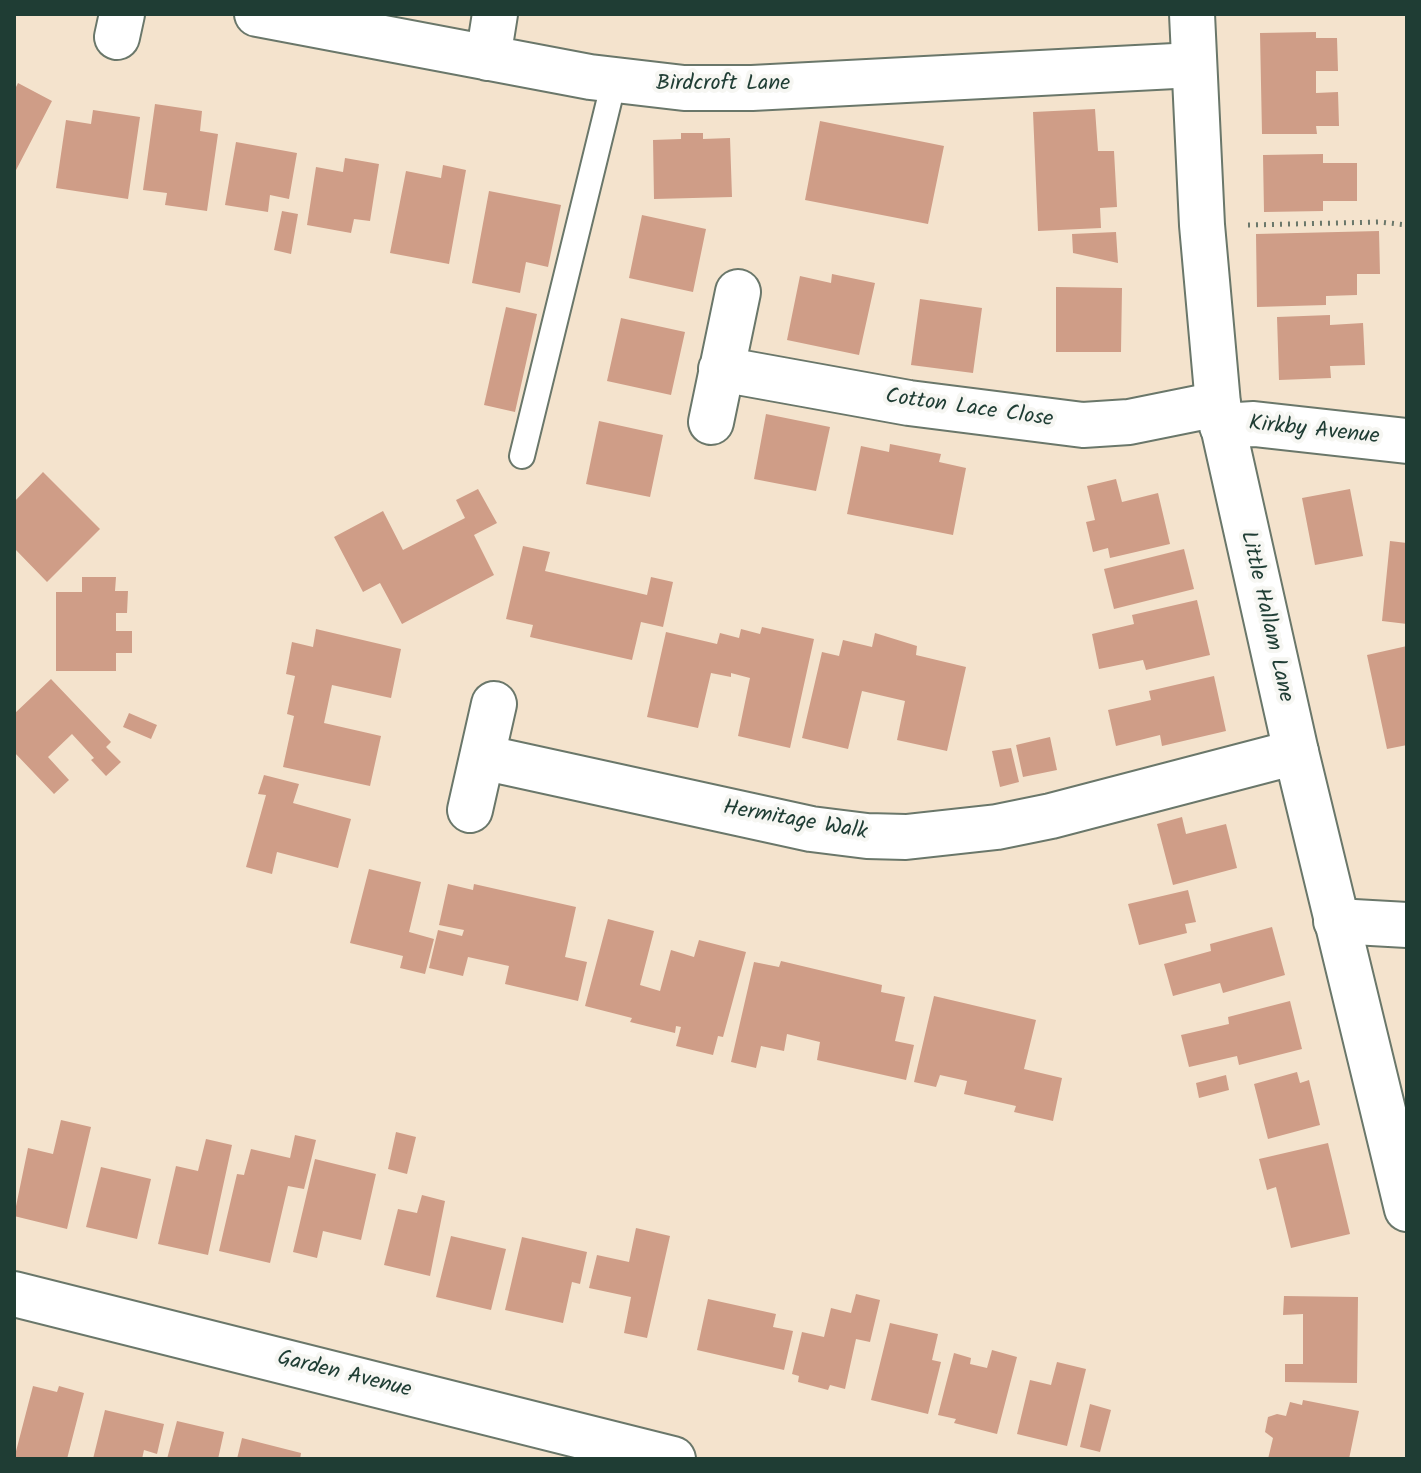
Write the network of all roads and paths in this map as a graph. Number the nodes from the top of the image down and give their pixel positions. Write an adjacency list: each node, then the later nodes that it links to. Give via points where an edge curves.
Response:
1 (257, 14): 4 (street, Birdcroft Lane)
2 (495, 14): 4 (street)
3 (1192, 14): 5 (street, Little Hallam Lane)
4 (488, 58): 6 (street, Birdcroft Lane)
5 (1194, 65): 6 (street, Birdcroft Lane, via 752,88); 11 (street, Little Hallam Lane)
6 (614, 81): 14 (lane)
7 (1238, 225): 8 (path)
8 (1407, 225)
9 (738, 292): 10 (street)
10 (721, 369): 11 (street, Cotton Lace Close, via 909,403 1083,425); 12 (street)
11 (1220, 415): 13 (street, Kirkby Avenue, via 1254,424); 16 (street, Little Hallam Lane)
12 (711, 422)
13 (1407, 441)
14 (522, 456)
15 (494, 704): 17 (street)
16 (1296, 752): 17 (street, Hermitage Walk, via 1051,816 906,837 811,829); 19 (street, Little Hallam Lane)
17 (482, 757): 18 (street)
18 (470, 810)
19 (1336, 921): 20 (street); 21 (street, Little Hallam Lane)
20 (1407, 925)
21 (1407, 1209)
22 (14, 1294): 23 (street, Garden Avenue)
23 (673, 1459)

